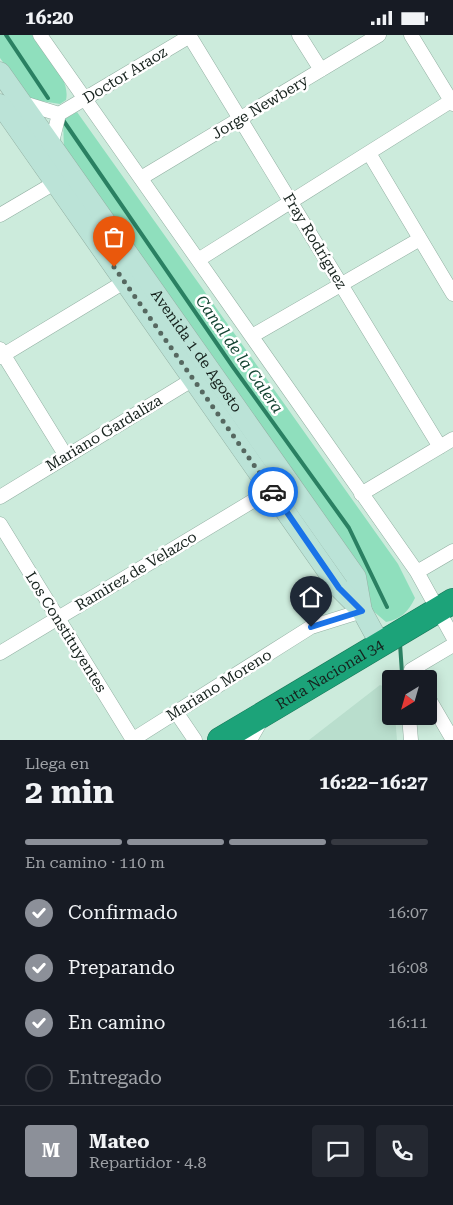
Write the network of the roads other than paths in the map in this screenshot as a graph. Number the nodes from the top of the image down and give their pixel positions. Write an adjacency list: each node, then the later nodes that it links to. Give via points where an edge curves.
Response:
1 (40, 35): 8 (street)
2 (189, 35): 8 (street, Doctor Araoz); 13 (street, Fray Rodríguez)
3 (299, 35): 6 (street)
4 (380, 35): 6 (street, Jorge Newbery)
5 (411, 35): 10 (street)
6 (321, 70): 13 (street, Jorge Newbery)
7 (0, 72): 9 (street, Avenida 1 de Agosto)
8 (85, 99): 12 (street, Doctor Araoz); 17 (street)
9 (20, 102): 12 (street); 14 (street, Avenida 1 de Agosto)
10 (452, 103): 15 (street)
11 (0, 104): 16 (street, Avenida 1 de Agosto)
12 (59, 115): 14 (street)
13 (240, 119): 17 (street, Jorge Newbery); 18 (street, Fray Rodríguez)
14 (51, 146): 16 (street, Avenida 1 de Agosto)
15 (369, 153): 18 (street); 20 (street)
16 (62, 178): 19 (street); 22 (street, Avenida 1 de Agosto); 27 (street, Avenida 1 de Agosto)
17 (140, 178): 21 (street)
18 (291, 202): 21 (street); 23 (street, Fray Rodríguez)
19 (0, 215)
20 (420, 239): 23 (street); 24 (street)
21 (198, 259): 25 (street)
22 (124, 282): 26 (street); 27 (street, Avenida 1 de Agosto)
23 (341, 284): 25 (street); 29 (street, Fray Rodríguez)
24 (453, 294)
25 (252, 336): 32 (street)
26 (1, 354): 30 (street)
27 (201, 374): 30 (street, Mariano Gardaliza); 31 (street, Avenida 1 de Agosto); 38 (street, Avenida 1 de Agosto, via 356,577)
28 (453, 439): 29 (street)
29 (440, 447): 32 (street)
30 (66, 456): 33 (street, Mariano Gardaliza)
31 (271, 490): 38 (street, Avenida 1 de Agosto, via 339,588); 39 (street, Ramirez de Velazco)
32 (361, 494): 36 (street)
33 (0, 497)
34 (0, 524): 39 (street, Los Constituyentes)
35 (453, 551): 36 (street)
36 (417, 572): 37 (street)
37 (448, 602): 40 (street); 41 (highway, Ruta Nacional 34)
38 (362, 611): 41 (street, Avenida 1 de Agosto); 45 (street, Mariano Moreno, via 311,627)
39 (58, 618): 43 (street, Ramirez de Velazco); 49 (street, Los Constituyentes)
40 (453, 637)
41 (380, 644): 46 (highway, Ruta Nacional 34)
42 (453, 645): 44 (street)
43 (0, 653)
44 (420, 670)
45 (176, 712): 49 (street, Mariano Moreno); 50 (street)
46 (265, 713): 51 (highway, Ruta Nacional 34); 52 (street)
47 (438, 714): 54 (street)
48 (410, 725): 53 (street)
49 (132, 740)
50 (195, 740)
51 (220, 740)
52 (250, 740)
53 (411, 740)
54 (453, 740)

